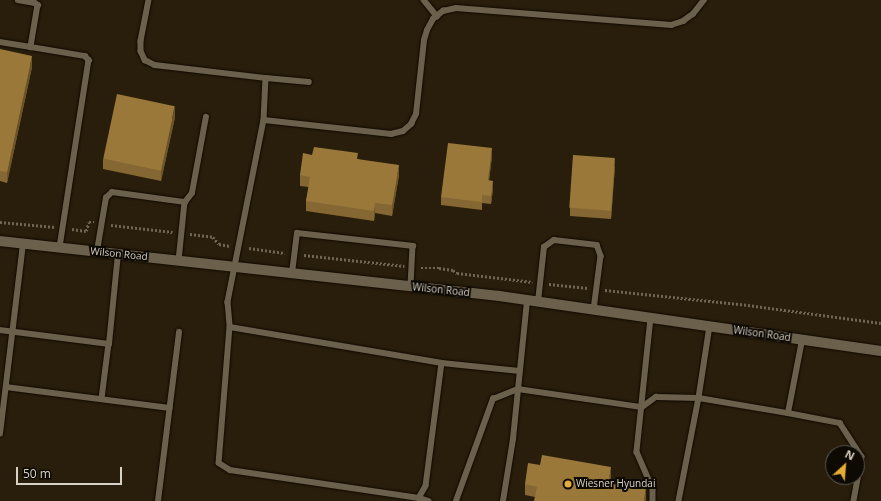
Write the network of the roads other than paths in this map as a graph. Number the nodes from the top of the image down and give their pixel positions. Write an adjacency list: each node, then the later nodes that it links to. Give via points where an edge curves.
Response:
1 (18, 0): 7 (lane, via 38,5)
2 (149, 0): 8 (lane, via 141,41 141,51 145,60 155,65)
3 (424, 0): 5 (lane)
4 (704, 0): 5 (lane, via 693,14 671,25 456,8 443,11)
5 (437, 16): 11 (lane, via 427,30 424,40 416,114 412,124 403,131 391,134)
6 (0, 42): 7 (lane)
7 (31, 47): 15 (lane, via 85,56 89,60)
8 (266, 78): 9 (lane); 11 (lane)
9 (309, 82)
10 (206, 117): 12 (lane, via 192,193)
11 (264, 120): 19 (lane)
12 (186, 202): 16 (lane, via 112,192 106,198); 18 (lane)
13 (0, 241): 14 (street, Wilson Road)
14 (24, 243): 15 (street, Wilson Road); 29 (lane)
15 (60, 247): 16 (street, Wilson Road)
16 (97, 252): 17 (street, Wilson Road)
17 (118, 254): 18 (street, Wilson Road); 32 (lane)
18 (179, 261): 19 (street, Wilson Road)
19 (235, 267): 20 (street, Wilson Road); 27 (lane, via 228,302)
20 (292, 273): 21 (street, Wilson Road); 21 (lane, via 298,233 414,246)
21 (411, 286): 22 (street, Wilson Road)
22 (527, 300): 23 (street, Wilson Road); 35 (lane)
23 (538, 302): 24 (street, Wilson Road); 24 (lane, via 544,247 554,240 597,245 601,256)
24 (594, 310): 25 (street, Wilson Road)
25 (651, 318): 26 (street, Wilson Road); 40 (lane)
26 (710, 326): 31 (street, Wilson Road); 38 (lane)
27 (230, 327): 34 (lane); 44 (lane, via 219,463 230,470)
28 (0, 330): 29 (lane)
29 (12, 332): 32 (lane); 36 (lane)
30 (179, 332): 41 (lane)
31 (802, 340): 33 (street, Wilson Road); 42 (lane)
32 (109, 344): 39 (lane)
33 (881, 351)
34 (442, 362): 35 (lane); 44 (lane, via 426,486)
35 (520, 371): 37 (lane)
36 (6, 387): 39 (lane); 43 (lane)
37 (518, 389): 40 (lane); 47 (lane, via 493,399); 48 (lane)
38 (699, 398): 40 (lane, via 656,397); 42 (lane); 50 (lane)
39 (102, 399): 41 (lane)
40 (642, 407): 49 (lane, via 637,452 653,488)
41 (170, 408): 45 (lane)
42 (788, 413): 51 (lane, via 840,423 862,457)
43 (0, 434)
44 (419, 498): 46 (lane)
45 (158, 501)
46 (429, 501)
47 (456, 501)
48 (503, 501)
49 (653, 501)
50 (679, 501)
51 (854, 501)

